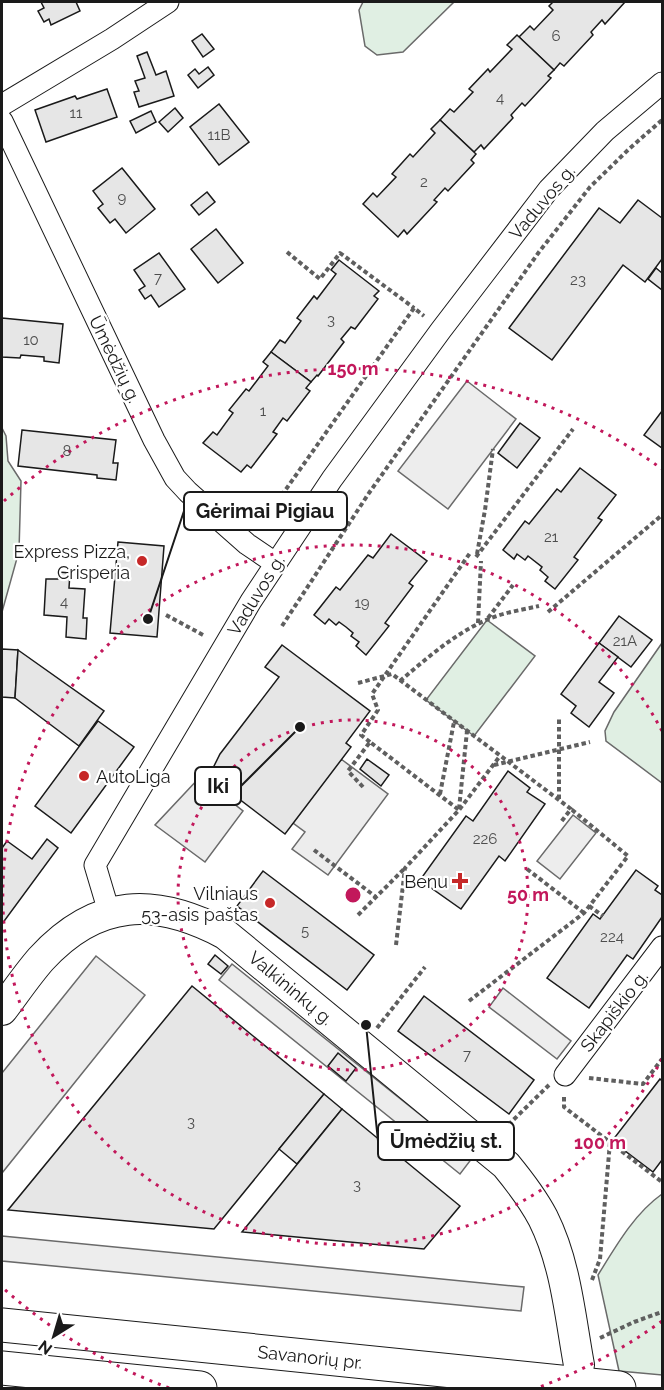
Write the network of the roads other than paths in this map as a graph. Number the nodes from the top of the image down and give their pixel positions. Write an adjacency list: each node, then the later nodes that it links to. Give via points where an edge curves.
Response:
1 (168, 2): 3 (street)
2 (663, 83): 5 (street, Vaduvos g., via 605,131 549,189 441,330)
3 (2, 105)
4 (2, 121): 5 (street, Ūmėdžių g., via 175,478 210,513)
5 (274, 563): 6 (street, Vaduvos g., via 95,865)
6 (109, 912): 8 (street, via 89,919 62,939 41,959); 11 (street, Valkininkų g., via 166,910 225,934 507,1165 527,1191 557,1255)
7 (660, 956): 9 (street, Skapiškio g.)
8 (2, 1010)
9 (565, 1075)
10 (2, 1325): 14 (highway, Savanorių pr.)
11 (577, 1357)
12 (2, 1368): 13 (highway)
13 (200, 1389)
14 (619, 1389)

